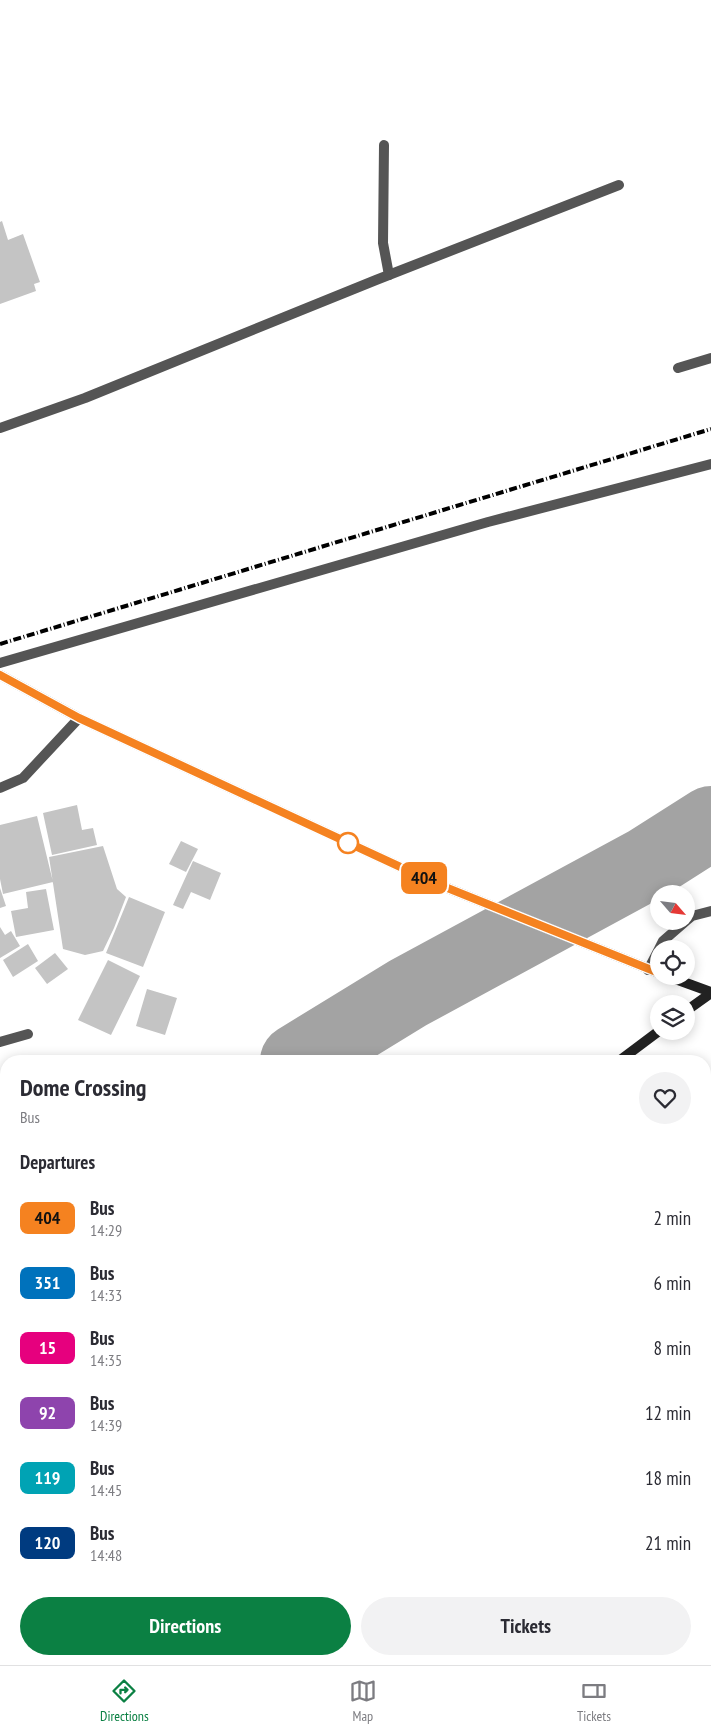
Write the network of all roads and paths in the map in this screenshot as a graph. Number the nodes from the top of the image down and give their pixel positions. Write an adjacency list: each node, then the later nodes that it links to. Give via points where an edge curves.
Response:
1 (384, 145): 3 (street, via 383,243)
2 (619, 185): 3 (street)
3 (389, 275): 6 (street, via 85,398)
4 (711, 358): 5 (street)
5 (678, 368)
6 (0, 428)
7 (711, 464): 8 (street, via 488,522)
8 (0, 663)
9 (0, 675): 10 (main road)
10 (79, 718): 11 (street, via 23,778); 17 (main road, via 435,883)
11 (0, 788)
12 (711, 911): 13 (street)
13 (695, 915)
14 (676, 930): 15 (street)
15 (664, 940)
16 (650, 966): 17 (street)
17 (648, 970)
18 (692, 985): 19 (main road)
19 (711, 992): 20 (main road)
20 (695, 1004)
21 (28, 1034): 23 (street)
22 (650, 1038): 24 (main road)
23 (0, 1042)
24 (627, 1055)

